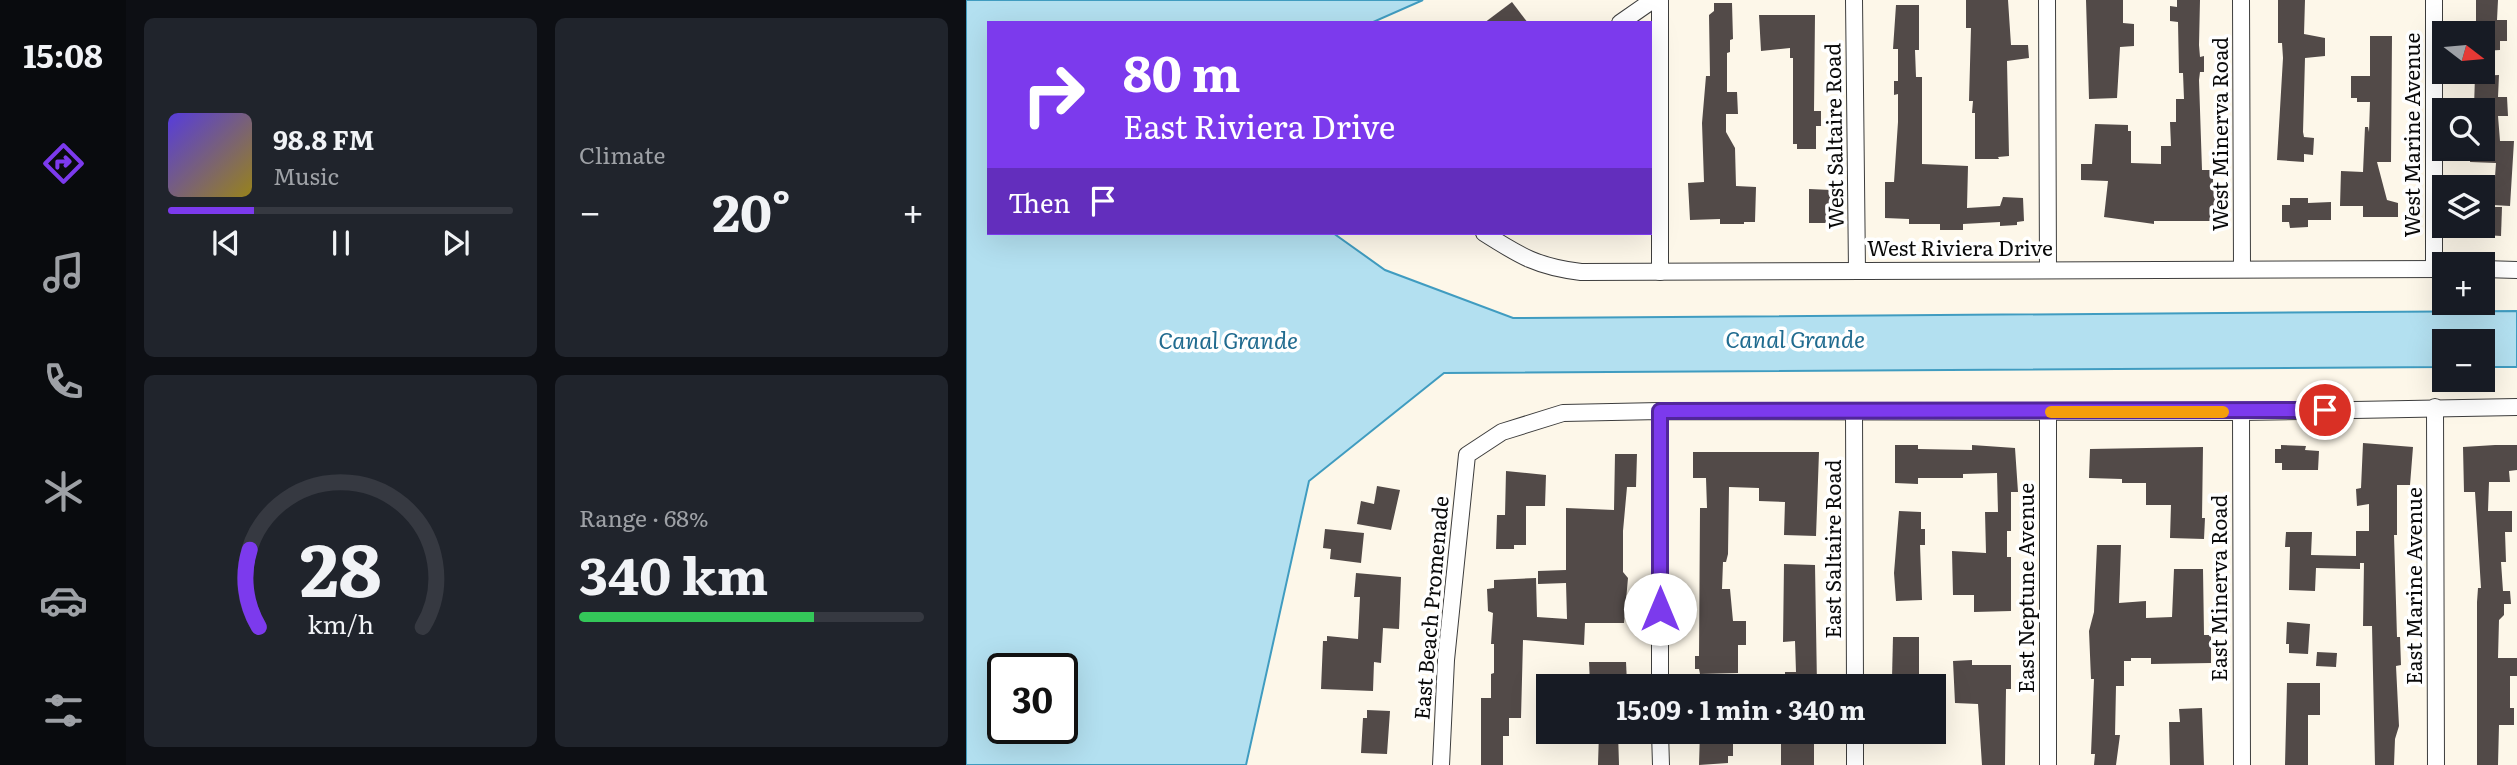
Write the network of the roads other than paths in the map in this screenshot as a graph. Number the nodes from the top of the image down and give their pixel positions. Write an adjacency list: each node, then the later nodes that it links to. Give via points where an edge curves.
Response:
1 (1653, 0): 7 (street)
2 (1660, 0): 16 (street)
3 (1854, 0): 15 (street, West Saltaire Road)
4 (2047, 0): 12 (street)
5 (2241, 0): 10 (street, West Minerva Road)
6 (2434, 0): 9 (street, West Marine Avenue)
7 (1623, 21)
8 (1487, 235): 16 (street, West Riviera Drive, via 1548,268)
9 (2439, 252)
10 (2242, 268): 11 (street, West Riviera Drive); 12 (street, West Riviera Drive)
11 (2432, 269)
12 (2048, 270): 15 (street, West Riviera Drive)
13 (2495, 270): 14 (street)
14 (2517, 270)
15 (1857, 271): 16 (street, West Riviera Drive)
16 (1660, 272)
17 (2435, 407): 18 (street); 22 (street); 32 (street, East Marine Avenue)
18 (2517, 407)
19 (1660, 411): 20 (street); 23 (street); 27 (street, East Beach Promenade, via 1563,413 1503,432 1467,455 1446,660)
20 (1854, 411): 21 (street); 24 (street, East Saltaire Road)
21 (2048, 412): 22 (street); 30 (street, East Neptune Avenue)
22 (2241, 412): 31 (street, East Minerva Road)
23 (1660, 674)
24 (1855, 674)
25 (1660, 744): 28 (street)
26 (1855, 744): 29 (street)
27 (1441, 765)
28 (1661, 765)
29 (1855, 765)
30 (2048, 765)
31 (2242, 765)
32 (2435, 765)

